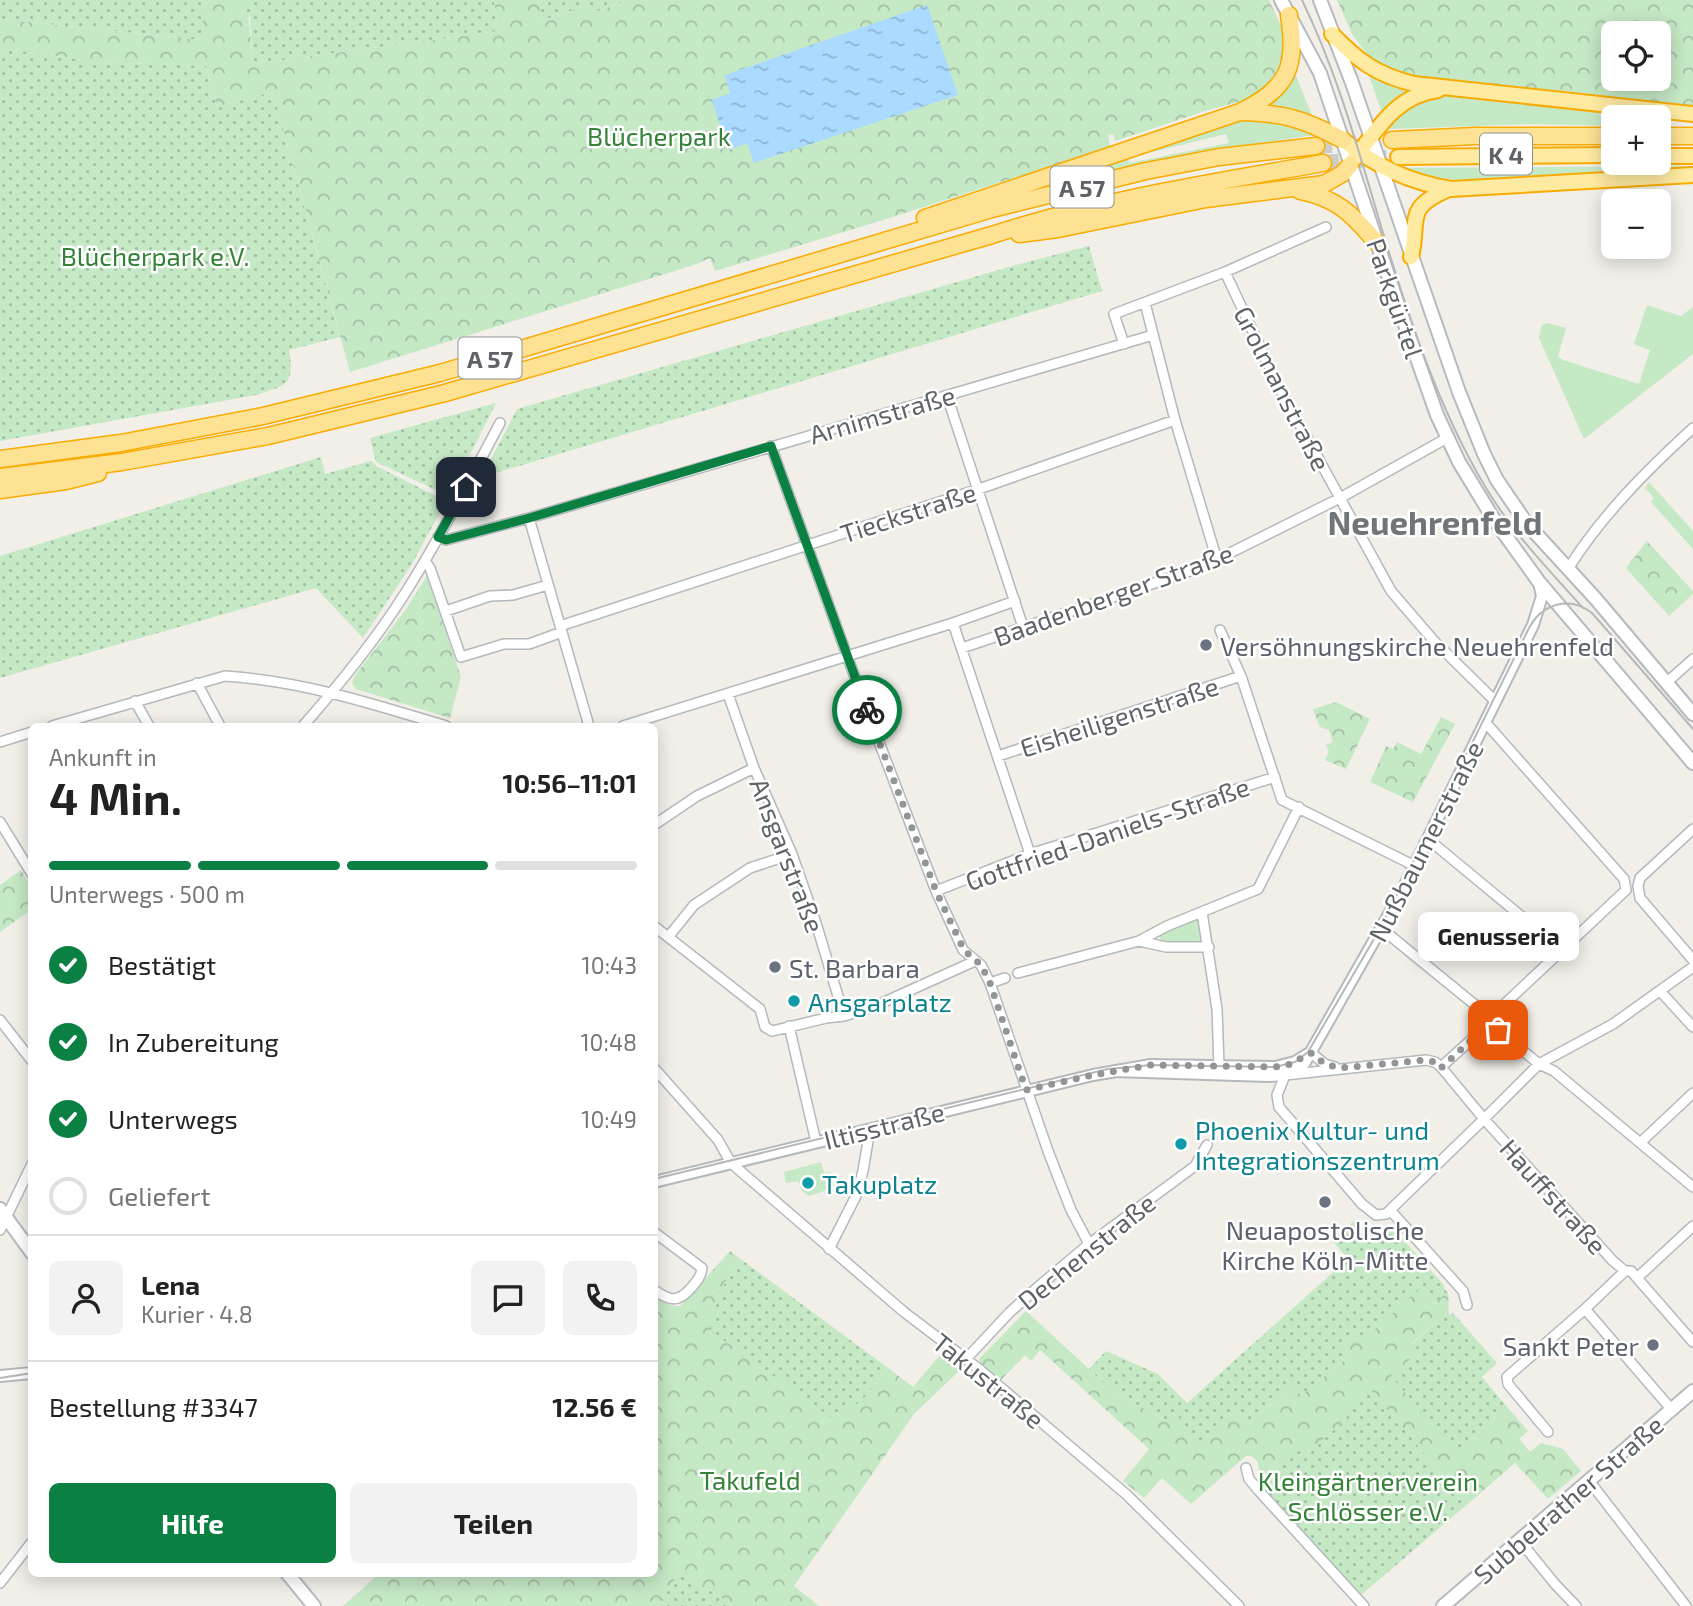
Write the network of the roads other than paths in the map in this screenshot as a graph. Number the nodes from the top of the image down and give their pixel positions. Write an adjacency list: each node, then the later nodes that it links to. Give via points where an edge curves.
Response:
1 (1281, 0): 3 (main road)
2 (1320, 0): 4 (main road, Parkgürtel)
3 (1289, 15): 6 (highway, via 1293,47 1287,75 1270,95); 12 (main road, via 1320,73)
4 (1332, 34): 5 (highway, via 1364,64 1391,78); 11 (main road, Parkgürtel)
5 (1450, 89): 7 (highway); 11 (highway, via 1404,101)
6 (1240, 112): 12 (highway, via 1302,120); 28 (highway, via 886,232)
7 (1693, 114)
8 (1601, 136): 13 (highway)
9 (1671, 136): 10 (highway)
10 (1693, 136)
11 (1371, 138): 19 (highway); 21 (main road, Parkgürtel)
12 (1343, 140): 19 (highway)
13 (1392, 140)
14 (1316, 146): 28 (highway, A 57, via 1146,171)
15 (1601, 155): 18 (highway, K 4)
16 (1671, 156): 17 (highway)
17 (1693, 156)
18 (1398, 157)
19 (1354, 159): 21 (highway); 24 (highway, via 1342,174 1324,184); 27 (main road, Parkgürtel)
20 (1323, 163): 26 (highway, A 57, via 1149,194 1047,217)
21 (1380, 167): 23 (highway, via 1414,182); 29 (main road, Parkgürtel)
22 (1693, 175): 23 (highway)
23 (1451, 189): 29 (highway, via 1432,196 1418,211)
24 (1273, 190): 26 (highway, via 1058,229); 27 (highway, via 1310,192 1336,202)
25 (1326, 227): 30 (street)
26 (992, 235): 41 (highway, A 57, via 445,393 268,436)
27 (1376, 242): 38 (main road, Parkgürtel)
28 (852, 249): 40 (highway, A 57, via 426,376 264,416 121,443)
29 (1411, 257): 51 (main road, Parkgürtel, via 1483,454 1520,514)
30 (1225, 272): 31 (street); 45 (street, Grolmanstraße, via 1278,385)
31 (1145, 303): 32 (street); 33 (street, via 1114,314)
32 (1153, 335): 33 (street, Arnimstraße); 35 (street)
33 (1124, 344): 34 (street, Arnimstraße)
34 (947, 396): 39 (street, Arnimstraße); 43 (street)
35 (1175, 419): 43 (street, Tieckstraße); 49 (street)
36 (500, 423): 47 (street)
37 (1693, 428): 51 (street, via 1646,473)
38 (1447, 438): 45 (street, Baadenberger Straße); 52 (main road, Parkgürtel, via 1474,488)
39 (771, 446): 46 (street, Arnimstraße); 48 (street)
40 (0, 459)
41 (122, 461): 42 (highway, A 57); 44 (highway, via 91,476)
42 (0, 477)
43 (979, 489): 48 (street, Tieckstraße); 54 (street)
44 (0, 490)
45 (1340, 498): 49 (street, Baadenberger Straße); 71 (street, Grolmanstraße, via 1391,591)
46 (529, 518): 47 (street, Arnimstraße, via 446,540); 53 (street)
47 (438, 537): 50 (street)
48 (809, 545): 60 (street, Tieckstraße); 63 (street)
49 (1217, 560): 59 (street, Baadenberger Straße)
50 (425, 561): 56 (street); 68 (street)
51 (1568, 569): 67 (main road, Parkgürtel)
52 (1539, 582): 55 (main road, Parkgürtel); 58 (street, Nußbaumerstraße, via 1542,596)
53 (548, 585): 56 (street, via 490,596); 60 (street)
54 (1015, 601): 57 (street, Baadenberger Straße); 59 (street)
55 (1558, 606): 58 (street, Nußbaumerstraße); 84 (main road, Parkgürtel)
56 (446, 611): 60 (street, Tieckstraße, via 461,657 504,644 529,644)
57 (953, 623): 62 (street); 63 (street, Baadenberger Straße)
58 (1533, 625): 71 (street, Nußbaumerstraße)
59 (1023, 627): 62 (street, Baadenberger Straße)
60 (561, 629): 79 (street)
61 (1220, 631): 65 (street, Eisheiligenstraße)
62 (962, 648): 83 (street)
63 (849, 654): 69 (street, Baadenberger Straße); 96 (street)
64 (1693, 659): 67 (street)
65 (1241, 676): 83 (street, Eisheiligenstraße); 86 (street, Eisheiligenstraße)
66 (197, 683): 68 (street, via 225,676 250,677); 70 (street); 76 (street)
67 (1666, 683): 72 (main road, Parkgürtel)
68 (333, 691): 77 (street); 78 (street)
69 (728, 694): 80 (street, Baadenberger Straße); 85 (street, Ansgarstraße)
70 (135, 701): 73 (street); 75 (street)
71 (1495, 701): 74 (street, Nußbaumerstraße)
72 (1693, 714)
73 (83, 722)
74 (1485, 722): 91 (street, Nußbaumerstraße); 103 (street, via 1624,879 1624,894)
75 (147, 723)
76 (218, 723)
77 (306, 723)
78 (436, 723)
79 (589, 723)
80 (633, 723)
81 (28, 733): 82 (street)
82 (0, 742)
83 (998, 756): 93 (street)
84 (1693, 763)
85 (754, 768): 89 (street, via 697,796); 92 (street, Ansgarstraße)
86 (1275, 777): 87 (street, Gottfried-Daniels-Straße, via 1282,800); 93 (street, Gottfried-Daniels-Straße)
87 (1298, 807): 94 (street, Gottfried-Daniels-Straße); 97 (street, via 1258,889)
88 (0, 822): 95 (street)
89 (658, 822)
90 (1693, 829): 104 (street, via 1640,878 1638,886 1640,898)
91 (1428, 839): 94 (street, Nußbaumerstraße); 103 (street)
92 (792, 854): 100 (street, via 750,868 694,905); 111 (street, Ansgarstraße)
93 (1030, 854): 96 (street, Gottfried-Daniels-Straße)
94 (1415, 866): 99 (street, Nußbaumerstraße)
95 (28, 868)
96 (936, 891): 105 (street, via 964,950)
97 (1202, 912): 101 (street); 102 (street)
98 (658, 929): 100 (street)
99 (1382, 929): 113 (street); 116 (street, Nußbaumerstraße)
100 (669, 936): 114 (street, via 760,1009 765,1027 772,1031)
101 (1139, 941): 102 (street, via 1166,947); 107 (street)
102 (1209, 947): 119 (street)
103 (1562, 950): 113 (street)
104 (1693, 960)
105 (975, 961): 109 (street); 111 (street)
106 (1693, 967): 110 (street)
107 (1018, 973)
108 (1005, 978): 109 (street)
109 (990, 983): 125 (street)
110 (1661, 992): 115 (street); 118 (street)
111 (844, 1016): 114 (street)
112 (0, 1020): 117 (street)
113 (1489, 1020): 118 (street); 121 (street)
114 (789, 1026): 129 (street)
115 (1693, 1027)
116 (1311, 1053): 119 (street, Iltisstraße, via 1282,1066); 120 (street); 124 (street, via 1301,1067)
117 (28, 1056)
118 (1539, 1064): 127 (street); 130 (street)
119 (1219, 1066): 122 (street, Iltisstraße, via 1151,1065)
120 (1340, 1068): 121 (street, Iltisstraße, via 1426,1060); 124 (street, Iltisstraße)
121 (1441, 1068): 127 (street, Hauffstraße)
122 (1114, 1071): 124 (street, Iltisstraße); 125 (street, Iltisstraße)
123 (658, 1073): 132 (street, Takustraße, via 719,1140)
124 (1285, 1075): 136 (street, via 1279,1107 1367,1208 1376,1215)
125 (1026, 1090): 128 (street, Iltisstraße); 141 (street, via 1071,1210)
126 (1693, 1093): 130 (street)
127 (1484, 1119): 136 (street); 144 (street, Hauffstraße)
128 (870, 1129): 129 (street, Iltisstraße); 143 (street, via 857,1194)
129 (816, 1142): 132 (street, Iltisstraße)
130 (1641, 1142): 135 (street)
131 (1207, 1144): 141 (street, Dechenstraße, via 1195,1166)
132 (731, 1163): 134 (street, Iltisstraße); 143 (street, Takustraße)
133 (28, 1171): 137 (street)
134 (658, 1181)
135 (1693, 1186)
136 (1390, 1210): 147 (street, via 1463,1291)
137 (3, 1213): 139 (street); 142 (main road)
138 (1693, 1226): 145 (street)
139 (0, 1230)
140 (658, 1235): 146 (street, via 702,1268 683,1298 675,1300)
141 (1089, 1244): 150 (street, Dechenstraße, via 1010,1312)
142 (28, 1247)
143 (830, 1249): 150 (street, Takustraße)
144 (1625, 1271): 145 (street, Hauffstraße); 148 (street)
145 (1638, 1277): 149 (street)
146 (658, 1293)
147 (1467, 1305)
148 (1585, 1309): 154 (street); 155 (street, via 1507,1377)
149 (1693, 1342)
150 (965, 1359): 163 (street, Takustraße, via 1127,1495)
151 (28, 1372): 152 (street)
152 (0, 1376)
153 (1693, 1391): 154 (main road, Subbelrather Straße)
154 (1672, 1410): 157 (main road, Subbelrather Straße)
155 (1548, 1432)
156 (1247, 1468): 164 (street, via 1259,1491)
157 (1590, 1482): 158 (main road, Subbelrather Straße); 167 (street)
158 (1520, 1541): 165 (main road, Subbelrather Straße); 166 (street)
159 (28, 1547): 161 (street)
160 (290, 1577): 162 (main road)
161 (0, 1584)
162 (314, 1606)
163 (1239, 1606)
164 (1364, 1606)
165 (1443, 1606)
166 (1576, 1606)
167 (1686, 1606)

